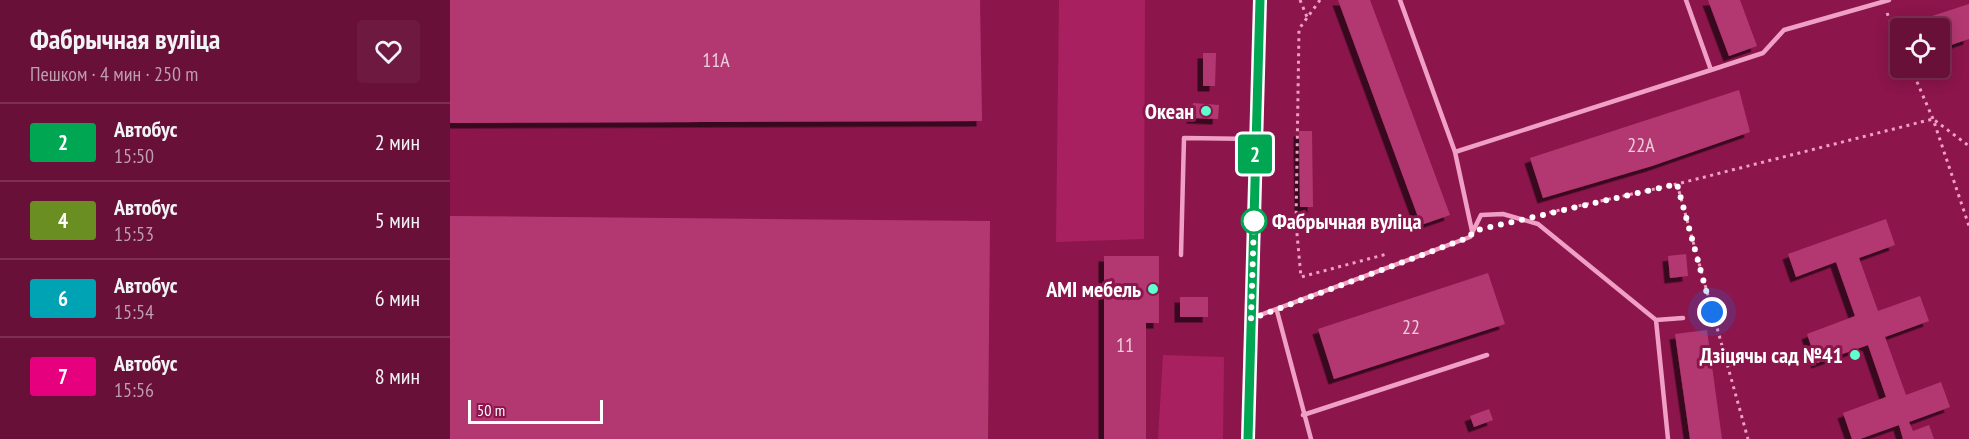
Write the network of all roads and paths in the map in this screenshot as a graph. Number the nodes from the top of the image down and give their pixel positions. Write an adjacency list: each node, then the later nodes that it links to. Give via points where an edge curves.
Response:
1 (1260, 0): 13 (main road)
2 (1300, 0): 8 (path)
3 (1320, 0): 8 (path)
4 (1400, 0): 15 (lane)
5 (1686, 0): 10 (lane)
6 (1889, 0): 7 (lane)
7 (1882, 2): 9 (path); 10 (lane, via 1784,30 1763,52)
8 (1307, 17): 20 (path, via 1299,29 1295,125 1296,224 1302,277)
9 (1890, 21)
10 (1711, 70): 15 (lane)
11 (1915, 78): 12 (path)
12 (1933, 119): 14 (path); 16 (path); 18 (path)
13 (1256, 139): 21 (lane, via 1184,138); 24 (main road)
14 (1969, 146)
15 (1455, 152): 19 (lane)
16 (1677, 184): 17 (path); 31 (path)
17 (1520, 219): 19 (lane, via 1503,214 1481,215); 25 (lane, via 1538,224)
18 (1969, 226)
19 (1473, 231): 22 (lane, via 1470,237)
20 (1393, 253)
21 (1181, 255)
22 (1277, 311): 24 (lane); 27 (lane)
23 (1683, 318): 25 (lane)
24 (1251, 319): 28 (main road)
25 (1656, 320): 30 (lane)
26 (1487, 355): 27 (lane)
27 (1303, 416): 29 (lane)
28 (1248, 439)
29 (1311, 439)
30 (1668, 439)
31 (1748, 439)

